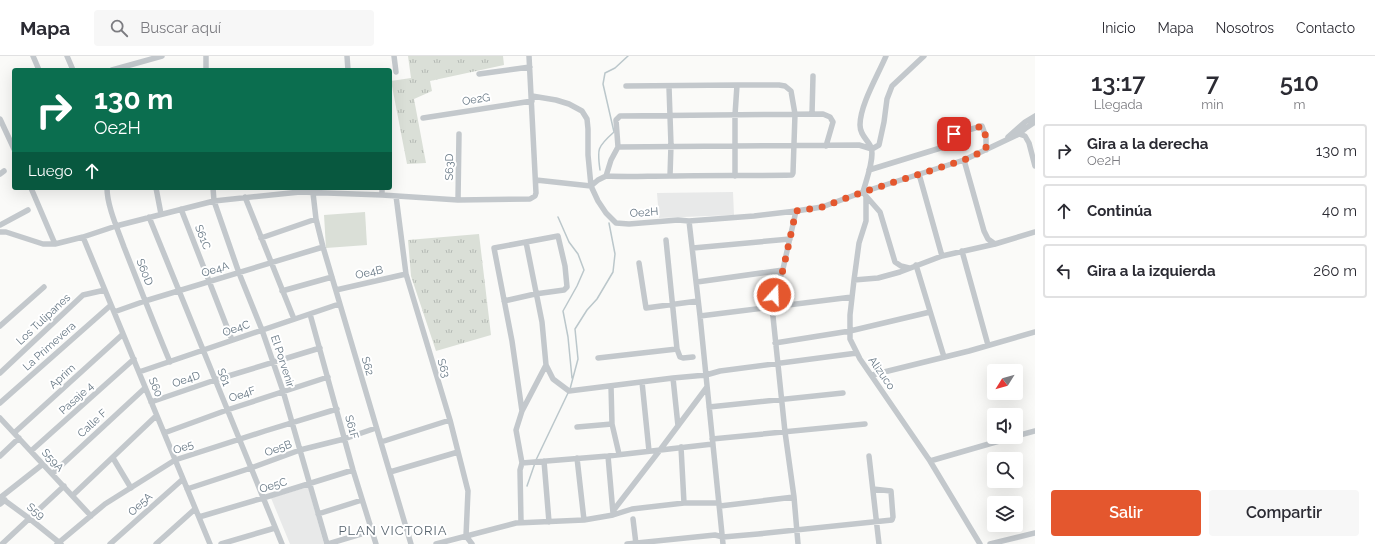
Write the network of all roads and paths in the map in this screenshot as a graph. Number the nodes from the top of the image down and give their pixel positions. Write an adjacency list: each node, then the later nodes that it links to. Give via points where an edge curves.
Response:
1 (33, 56): 11 (street)
2 (67, 56): 12 (street)
3 (162, 56): 13 (street)
4 (206, 56): 14 (street)
5 (346, 56): 15 (street)
6 (394, 56): 16 (street)
7 (529, 56): 10 (street)
8 (886, 56): 42 (street, via 861,117 861,131)
9 (924, 56): 42 (street, via 892,86 887,99 879,145)
10 (530, 67): 17 (street); 22 (street)
11 (38, 68)
12 (72, 68)
13 (119, 68)
14 (206, 68)
15 (348, 68)
16 (396, 72)
17 (479, 74)
18 (813, 76): 24 (street)
19 (737, 85): 21 (street); 23 (street, via 785,86 791,91); 26 (street)
20 (626, 86): 21 (street)
21 (669, 86): 25 (street)
22 (532, 98): 28 (street, Oe2G); 51 (street); 52 (street, Oe2H, via 556,100 582,112 588,129)
23 (795, 114): 24 (street); 26 (street); 38 (street)
24 (812, 114): 39 (street, via 823,114 830,117 833,122)
25 (669, 115): 26 (street); 36 (street); 41 (street, via 618,117)
26 (735, 115): 37 (street)
27 (1035, 116): 34 (street)
28 (423, 118)
29 (0, 119): 35 (street)
30 (1035, 122): 33 (street)
31 (459, 134): 65 (street, S63D)
32 (954, 134): 43 (street, via 982,126 986,137)
33 (1019, 134): 34 (street); 45 (street, via 1029,143)
34 (1005, 140): 43 (street, Oe2H)
35 (12, 146)
36 (671, 146): 37 (street); 41 (street); 49 (street)
37 (735, 146): 38 (street); 50 (street)
38 (794, 146): 39 (street); 50 (street, via 792,175)
39 (826, 146): 42 (street, via 859,145)
40 (947, 146): 46 (street)
41 (618, 147): 48 (street)
42 (872, 149): 46 (street, Alizuco)
43 (986, 150): 44 (street, Oe2H)
44 (964, 160): 47 (street, Oe2H); 84 (street, via 984,232)
45 (1035, 166)
46 (869, 170): 61 (street, Alizuco)
47 (918, 174): 61 (street, Oe2H); 88 (street)
48 (606, 176): 49 (street); 52 (street)
49 (670, 176): 50 (street)
50 (735, 176)
51 (536, 180): 52 (street); 65 (street, via 536,193 530,199)
52 (591, 186): 73 (street, Oe2H, via 606,213 616,223)
53 (32, 190): 83 (street)
54 (107, 190): 75 (street, S60D)
55 (156, 190): 70 (street)
56 (213, 190): 66 (street, El Porvenir)
57 (288, 190): 60 (street); 64 (street)
58 (382, 190): 62 (street)
59 (356, 191): 60 (street); 62 (street)
60 (313, 193): 72 (street, S62)
61 (864, 194): 69 (street, Oe2H, via 822,207); 92 (street, via 880,212 895,262); 97 (street, Alizuco, via 866,221 859,243)
62 (382, 195): 63 (street)
63 (396, 196): 65 (street); 95 (street, S63)
64 (245, 197): 66 (street); 79 (street)
65 (458, 200)
66 (214, 201): 67 (street); 94 (street, El Porvenir)
67 (182, 209): 70 (street); 98 (street, S61C)
68 (28, 210): 74 (street)
69 (796, 211): 73 (street, Oe2H); 80 (street)
70 (161, 214): 71 (street)
71 (149, 217): 75 (street); 103 (street, S61)
72 (316, 219): 79 (street); 85 (street, S62)
73 (689, 221): 86 (street)
74 (0, 225)
75 (116, 226): 78 (street); 107 (street, S60D)
76 (0, 232): 83 (street, via 43,244)
77 (1035, 232): 84 (street)
78 (83, 237): 83 (street); 101 (street, S60)
79 (261, 238): 89 (street)
80 (790, 239): 86 (street); 93 (street)
81 (666, 240): 112 (street)
82 (526, 242): 105 (street); 105 (street, via 558,236 565,266 567,287 564,290); 108 (street, via 494,248)
83 (55, 244)
84 (995, 244): 87 (street)
85 (323, 247): 89 (street, Oe4A); 96 (street, S62)
86 (693, 248): 99 (street)
87 (962, 251): 88 (street); 126 (street)
88 (942, 256): 91 (street)
89 (271, 263): 94 (street, Oe4A); 104 (street)
90 (639, 263): 112 (street, via 646,308)
91 (916, 265): 92 (street); 115 (street)
92 (910, 268): 97 (street, via 878,278)
93 (783, 270): 99 (street); 113 (street)
94 (239, 273): 98 (street, Oe4A); 120 (street, El Porvenir)
95 (406, 274): 102 (street, Oe4B); 161 (street, S63)
96 (332, 277): 102 (street, S62); 104 (street)
97 (854, 280): 106 (street, Alizuco)
98 (210, 282): 103 (street, Oe4A); 124 (street, S61C)
99 (697, 282): 109 (street)
100 (44, 288): 119 (street)
101 (105, 290): 111 (street, S60); 140 (street, Los Tulipanes, via 83,295)
102 (336, 290): 110 (street, S62)
103 (179, 291): 107 (street, Oe4A); 129 (street, S61)
104 (282, 291): 118 (street)
105 (535, 294): 108 (street); 138 (street, via 542,322)
106 (852, 297): 113 (street); 121 (street, Alizuco)
107 (145, 301): 114 (street, Oe4A); 136 (street, S60D)
108 (504, 301): 158 (street)
109 (698, 301): 112 (street); 117 (street)
110 (339, 304): 116 (street, Oe4C); 167 (street, S62)
111 (111, 305): 114 (street, S60); 154 (street, La Primevera)
112 (673, 305): 128 (street)
113 (772, 307): 117 (street); 125 (street)
114 (114, 312): 123 (street, S60)
115 (930, 312): 121 (street); 132 (street)
116 (310, 314): 118 (street, Oe4C); 127 (street, S61F)
117 (700, 316): 141 (street)
118 (294, 319): 120 (street, Oe4C)
119 (0, 326)
120 (262, 330): 124 (street, Oe4C); 135 (street, El Porvenir)
121 (850, 331): 125 (street); 130 (street, Alizuco, via 850,339)
122 (1035, 332): 126 (street)
123 (123, 334): 134 (street, S60); 169 (street, Aprim)
124 (232, 340): 129 (street, Oe4C)
125 (775, 343): 137 (street)
126 (988, 345): 132 (street)
127 (320, 348): 135 (street, Oe4D); 143 (street, S61F)
128 (677, 349): 131 (street, via 680,357); 133 (street)
129 (203, 350): 136 (street, Oe4C); 145 (street, S61)
130 (857, 353): 137 (street); 142 (street, Alizuco)
131 (693, 356)
132 (944, 357): 142 (street)
133 (598, 358)
134 (134, 359): 139 (street, S60); 182 (street, Pasaje 4)
135 (273, 361): 145 (street, Oe4D); 150 (street, El Porvenir)
136 (170, 362): 139 (street, Oe4C)
137 (778, 364): 141 (street); 152 (street)
138 (546, 365): 147 (street, via 553,379 569,391); 158 (street)
139 (139, 372): 149 (street, S60)
140 (0, 373)
141 (706, 375): 144 (street); 148 (street)
142 (872, 375): 193 (street, Alizuco)
143 (328, 377): 150 (street, Oe4F); 156 (street, S61F)
144 (673, 378): 146 (street); 165 (street)
145 (214, 380): 153 (street, Oe4D); 157 (street, S61)
146 (642, 382): 147 (street); 183 (street)
147 (611, 386): 163 (street)
148 (707, 387): 155 (street); 165 (street)
149 (145, 388): 153 (street, S60); 199 (street, Calle F)
150 (283, 391): 157 (street, Oe4F); 162 (street, El Porvenir)
151 (843, 393): 152 (street)
152 (782, 401): 155 (street); 170 (street)
153 (151, 402): 159 (street, S60)
154 (0, 403)
155 (709, 407): 177 (street)
156 (336, 409): 162 (street, Oe5); 175 (street, S61F)
157 (227, 410): 171 (street, Oe4F); 174 (street, S61)
158 (522, 411): 194 (street, via 516,430)
159 (156, 416): 171 (street, S60); 189 (street)
160 (0, 418): 169 (street, S59A)
161 (450, 420): 176 (street); 184 (street, S63)
162 (292, 422): 174 (street, Oe5); 180 (street, El Porvenir)
163 (612, 424): 166 (street); 185 (street)
164 (865, 424): 170 (street)
165 (678, 426): 181 (street)
166 (577, 427)
167 (376, 428): 175 (street, Oe5B); 176 (street, S62)
168 (1035, 431): 172 (street)
169 (14, 432): 173 (street, S59A)
170 (785, 432): 177 (street); 207 (street)
171 (164, 433): 191 (street, S60)
172 (1023, 435)
173 (19, 438): 182 (street, S59A); 186 (street)
174 (239, 439): 191 (street, Oe5); 196 (street, S61)
175 (344, 439): 180 (street, Oe5B); 197 (street, S61F)
176 (381, 442): 198 (street, S62)
177 (713, 442): 179 (street); 212 (street)
178 (990, 444): 193 (street)
179 (681, 447): 181 (street); 211 (street)
180 (300, 450): 196 (street, Oe5B); 201 (street, El Porvenir)
181 (660, 450): 183 (street); 214 (street)
182 (31, 451): 195 (street, S59A)
183 (649, 451): 185 (street)
184 (458, 452): 198 (street); 228 (street, S63, via 468,491)
185 (619, 454): 187 (street)
186 (0, 456)
187 (608, 456): 190 (street); 214 (street)
188 (868, 456): 205 (street)
189 (113, 458): 203 (street); 206 (street)
190 (577, 458): 192 (street); 220 (street)
191 (175, 460): 200 (street, S60); 203 (street, Oe5)
192 (544, 461): 194 (street); 222 (street)
193 (930, 461): 247 (street, Alizuco)
194 (522, 463): 221 (street)
195 (43, 464): 199 (street, S59A); 209 (street)
196 (251, 468): 204 (street, Oe5B); 208 (street, S61)
197 (353, 470): 201 (street, Oe5C); 210 (street, S61F)
198 (390, 472): 239 (street, S62)
199 (52, 474): 202 (street, S59A)
200 (183, 479): 204 (street, S60); 233 (street, Oe5A)
201 (310, 484): 208 (street, Oe5C); 215 (street, El Porvenir)
202 (64, 486): 206 (street, S59A); 218 (street)
203 (130, 488): 216 (street, Oe5)
204 (187, 489): 213 (street, S60)
205 (873, 489): 223 (street); 223 (street, via 890,489 892,492 893,519)
206 (73, 495): 216 (street, S59A)
207 (794, 497): 212 (street); 225 (street)
208 (264, 498): 217 (street, Oe5C); 224 (street, S61)
209 (2, 500): 218 (street, S59)
210 (362, 500): 215 (street); 226 (street, S61F)
211 (684, 503): 212 (street); 214 (street)
212 (720, 504): 229 (street)
213 (196, 510): 217 (street, S60); 234 (street)
214 (613, 513): 220 (street)
215 (318, 514): 237 (street, El Porvenir)
216 (91, 516): 230 (street, Oe5)
217 (199, 516): 231 (street, S60)
218 (30, 518): 230 (street, S59); 232 (street)
219 (634, 519): 243 (street)
220 (584, 520): 222 (street)
221 (522, 522): 222 (street); 228 (street)
222 (549, 522)
223 (876, 522): 225 (street); 246 (street)
224 (275, 528): 235 (street); 236 (street, S61)
225 (797, 529): 229 (street); 245 (street)
226 (371, 531): 237 (street); 238 (street, S61F)
227 (1035, 533): 248 (street)
228 (466, 536): 240 (street); 241 (street)
229 (723, 536): 243 (street); 244 (street)
230 (59, 543)
231 (208, 543)
232 (2, 544)
233 (110, 544)
234 (156, 544)
235 (221, 544)
236 (282, 544)
237 (328, 544)
238 (376, 544)
239 (411, 544)
240 (436, 544)
241 (472, 544)
242 (627, 544): 243 (street)
243 (636, 544)
244 (723, 544)
245 (798, 544)
246 (879, 544)
247 (980, 544)
248 (990, 544)

